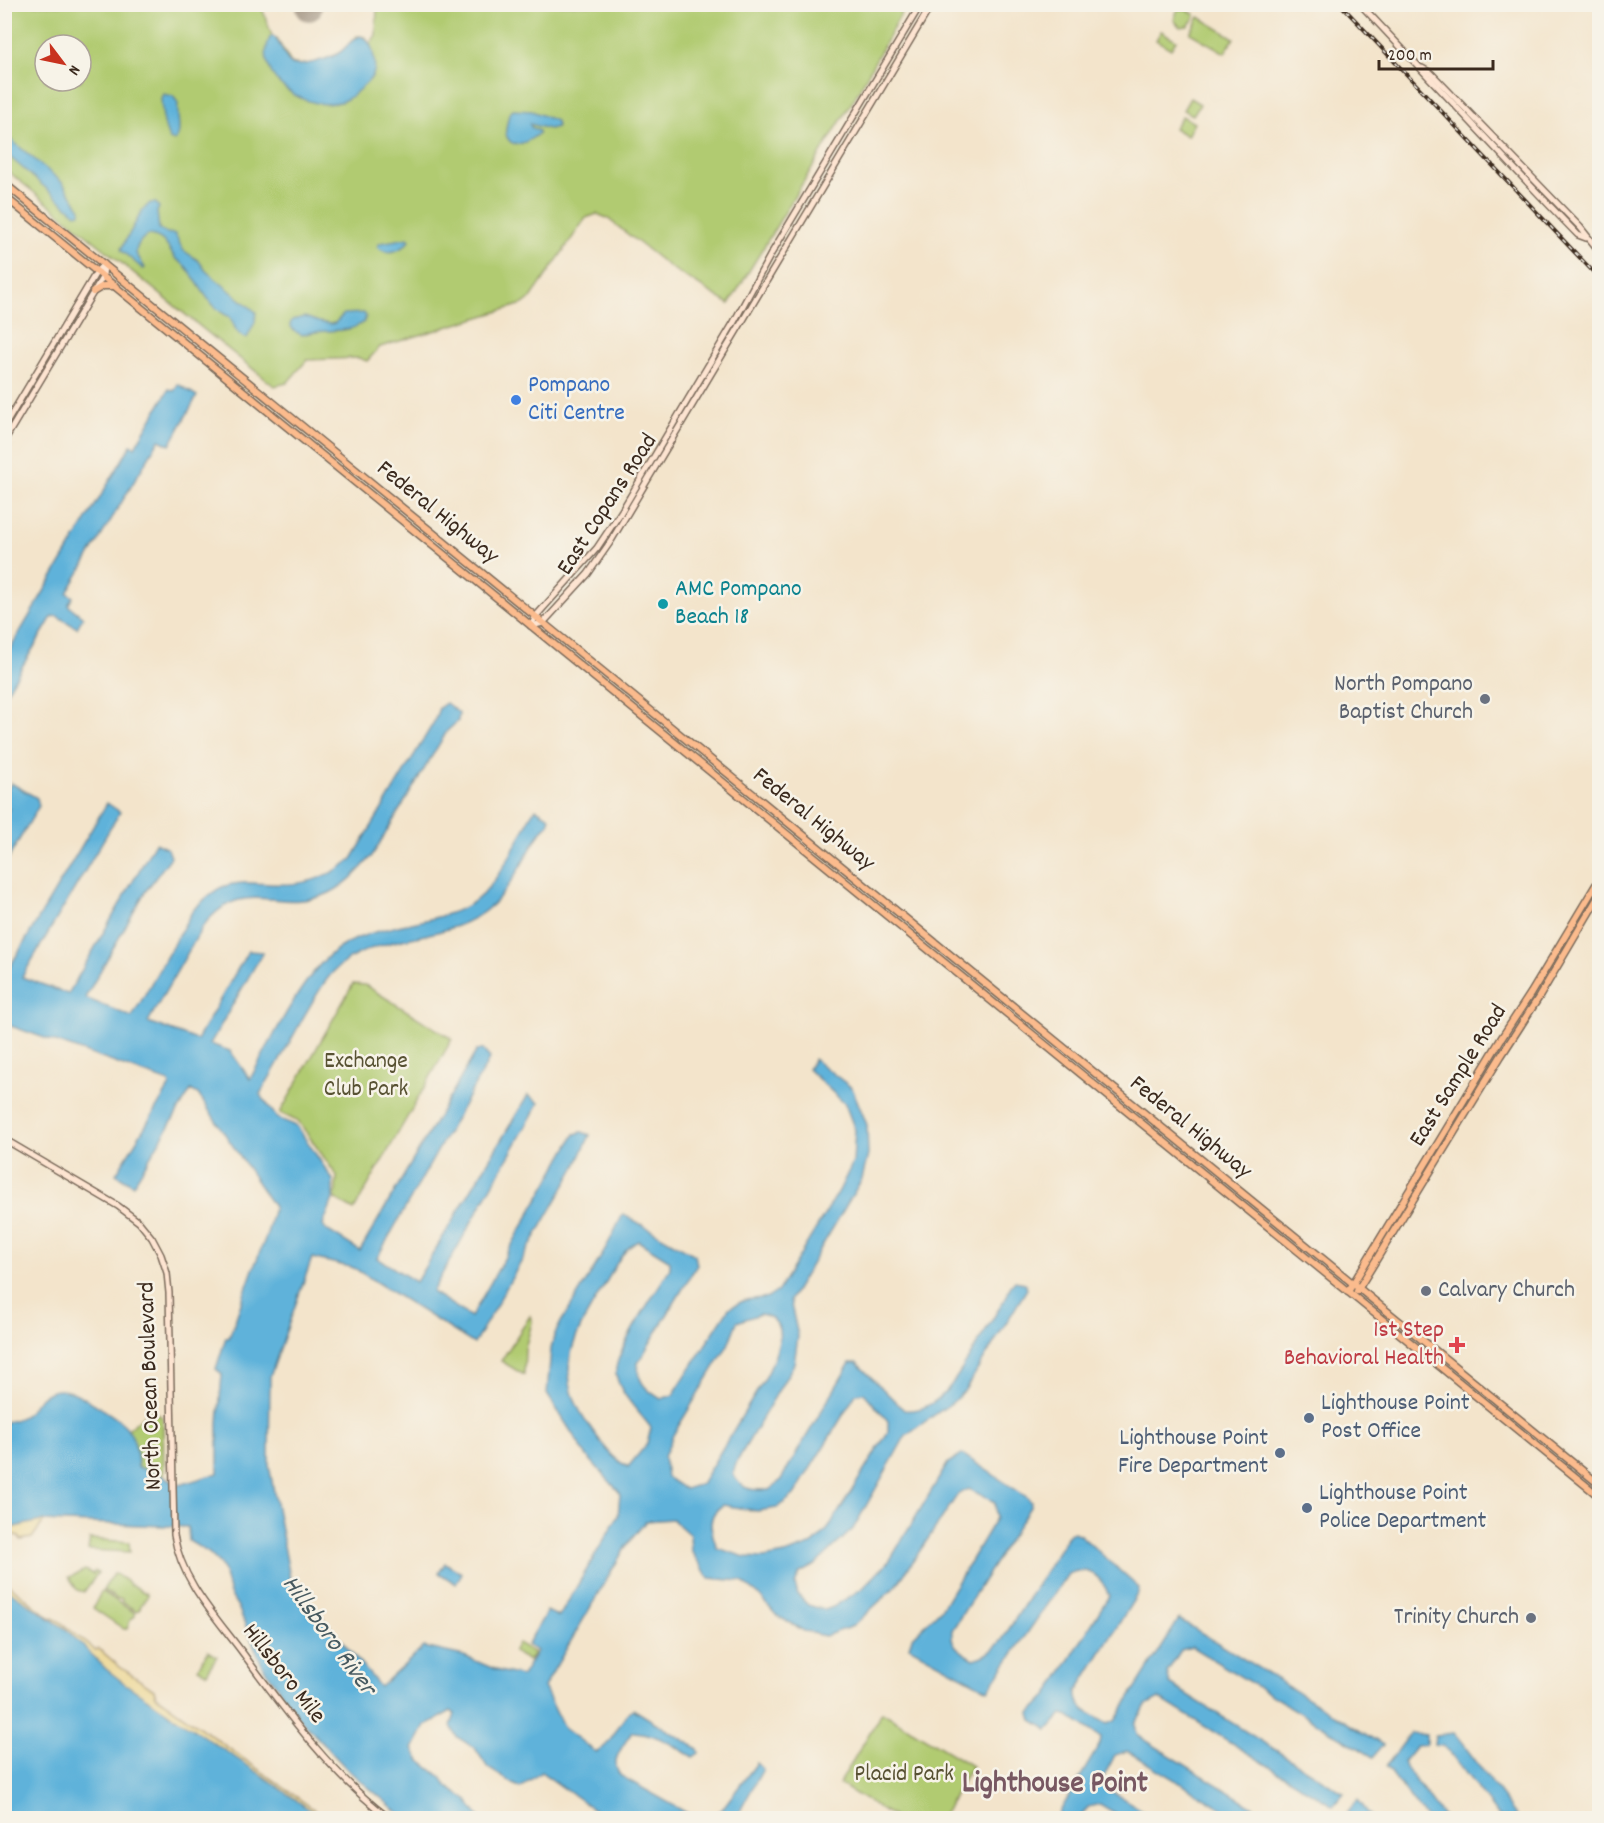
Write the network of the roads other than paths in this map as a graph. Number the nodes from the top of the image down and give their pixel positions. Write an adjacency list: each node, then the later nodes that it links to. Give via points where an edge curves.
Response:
1 (921, 4): 18 (main road, East Copans Road, via 771,254)
2 (932, 4): 18 (main road, East Copans Road)
3 (1360, 4): 7 (main road)
4 (4, 183): 6 (main road, Federal Highway)
5 (7, 198): 6 (main road); 9 (main road, Federal Highway)
6 (27, 201): 8 (main road, Federal Highway)
7 (1599, 252)
8 (104, 264): 9 (main road); 10 (main road); 14 (main road, Federal Highway)
9 (97, 271): 10 (main road, Federal Highway); 17 (main road)
10 (103, 276): 11 (main road, Federal Highway); 12 (main road)
11 (115, 286): 12 (main road, via 103,286); 13 (main road, Federal Highway)
12 (93, 292): 19 (main road)
13 (217, 369): 14 (main road); 15 (main road, Federal Highway)
14 (234, 369): 16 (main road, Federal Highway)
15 (234, 383): 16 (main road, via 245,383); 20 (main road, Federal Highway)
16 (271, 400): 21 (main road, Federal Highway)
17 (4, 427)
18 (672, 432): 22 (main road, East Copans Road); 25 (main road, East Copans Road, via 670,442)
19 (4, 441)
20 (427, 542): 21 (main road); 23 (main road, Federal Highway)
21 (446, 543): 24 (main road, Federal Highway)
22 (600, 544): 25 (main road); 26 (main road, East Copans Road)
23 (439, 551): 24 (main road); 28 (main road, Federal Highway)
24 (463, 557): 26 (main road, Federal Highway)
25 (596, 564): 27 (main road, East Copans Road)
26 (536, 616): 27 (main road, Federal Highway); 28 (main road, East Copans Road)
27 (543, 623): 28 (main road, East Copans Road); 30 (main road, Federal Highway)
28 (531, 627): 29 (main road, Federal Highway)
29 (700, 764): 30 (main road); 31 (main road, Federal Highway)
30 (718, 766): 32 (main road, Federal Highway)
31 (717, 777): 32 (main road); 33 (main road, Federal Highway)
32 (738, 782): 34 (main road, Federal Highway)
33 (818, 860): 34 (main road); 35 (main road, Federal Highway)
34 (836, 862): 36 (main road, Federal Highway)
35 (831, 871): 36 (main road); 39 (main road, Federal Highway)
36 (846, 871): 40 (main road, Federal Highway)
37 (1599, 878): 48 (main road, East Sample Road)
38 (1599, 894): 49 (main road, East Sample Road)
39 (873, 905): 40 (main road); 41 (main road, Federal Highway)
40 (892, 908): 42 (main road, Federal Highway)
41 (1022, 1026): 42 (main road); 43 (main road, Federal Highway)
42 (1045, 1033): 44 (main road, Federal Highway)
43 (1041, 1042): 44 (main road); 46 (main road, Federal Highway)
44 (1063, 1048): 47 (main road, Federal Highway)
45 (4, 1139): 57 (main road, North Ocean Boulevard, via 128,1212 157,1246 165,1265 169,1293)
46 (1253, 1216): 47 (main road); 50 (main road, Federal Highway)
47 (1275, 1220): 48 (main road, Federal Highway)
48 (1353, 1283): 49 (main road, Federal Highway); 50 (main road, East Sample Road)
49 (1359, 1289): 50 (main road, East Sample Road); 52 (main road, Federal Highway)
50 (1350, 1294): 51 (main road, Federal Highway)
51 (1425, 1354): 52 (main road); 53 (main road, Federal Highway)
52 (1440, 1355): 54 (main road, Federal Highway)
53 (1437, 1365): 54 (main road); 56 (main road, Federal Highway)
54 (1456, 1368): 55 (main road, Federal Highway)
55 (1599, 1485)
56 (1599, 1497)
57 (174, 1535): 58 (main road, Hillsboro Mile, via 180,1561 194,1586 285,1710 354,1788)
58 (389, 1818)

